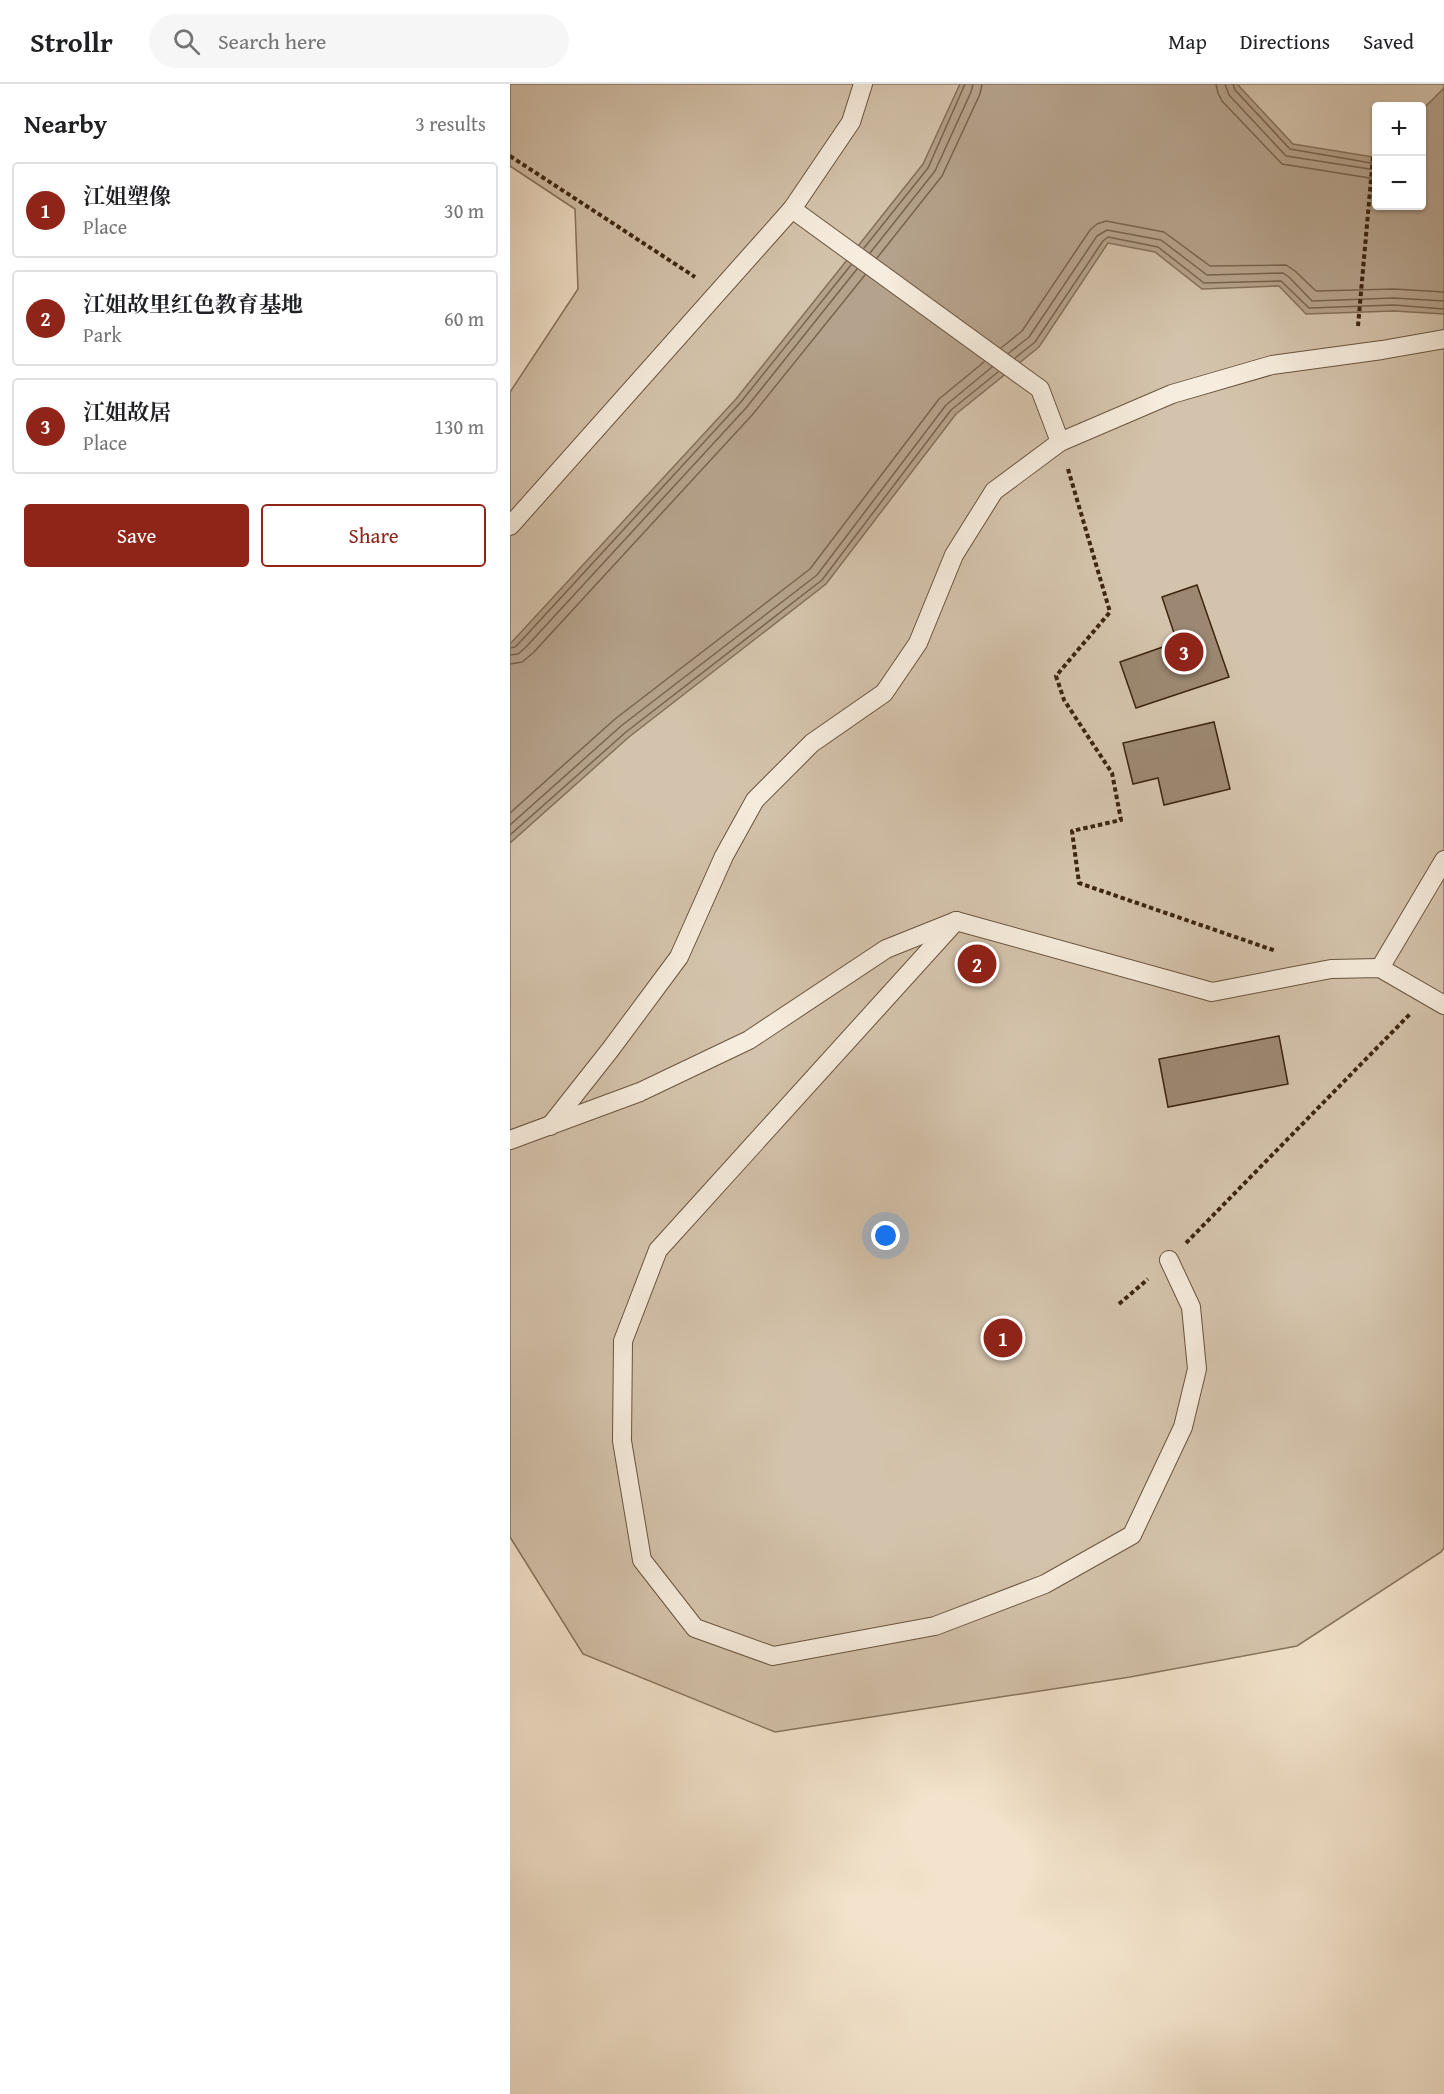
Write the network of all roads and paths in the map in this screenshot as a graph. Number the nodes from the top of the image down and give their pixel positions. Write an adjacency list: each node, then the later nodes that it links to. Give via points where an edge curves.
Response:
1 (863, 84): 4 (lane, via 851,122)
2 (510, 156): 5 (path)
3 (1372, 168): 7 (path)
4 (792, 209): 5 (lane); 8 (lane, via 1040,389)
5 (718, 292): 9 (lane)
6 (1444, 339): 7 (lane)
7 (1355, 354): 8 (lane, via 1272,365 1172,394)
8 (1060, 442): 12 (path, via 1110,612 1056,676 1064,700 1112,773 1121,820 1072,831 1079,883); 16 (lane, via 994,491 954,555 918,643 884,693 812,742 755,800 724,856 679,957)
9 (510, 526)
10 (1444, 860): 13 (lane)
11 (956, 921): 13 (lane, via 1212,992 1331,969); 16 (lane, via 886,949 749,1040 640,1092); 18 (lane, via 658,1250 623,1341 622,1441 642,1560 695,1628 773,1656 935,1626 1045,1584 1132,1535 1183,1427 1197,1369 1191,1307)
12 (1287, 954)
13 (1380, 968): 14 (lane)
14 (1428, 996): 15 (lane); 18 (path)
15 (1444, 1005)
16 (550, 1126): 17 (lane)
17 (510, 1140)
18 (1169, 1260): 19 (path)
19 (1119, 1304)

